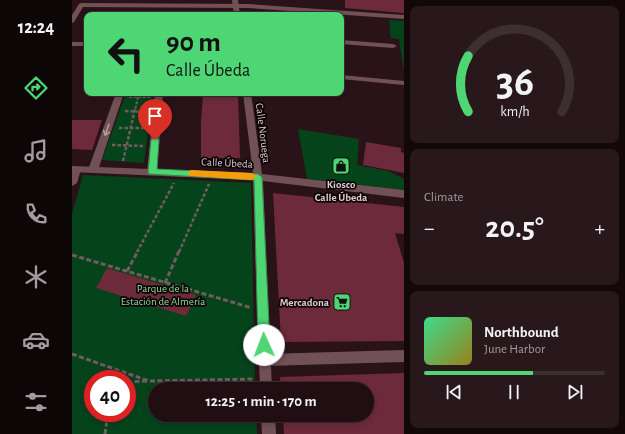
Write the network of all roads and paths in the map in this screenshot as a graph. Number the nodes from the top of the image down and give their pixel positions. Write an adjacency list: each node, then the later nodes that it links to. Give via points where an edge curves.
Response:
1 (94, 2): 2 (street); 5 (street, via 81,5)
2 (165, 3): 3 (street)
3 (236, 3): 4 (street)
4 (404, 17)
5 (72, 21)
6 (344, 42): 9 (street)
7 (72, 44): 8 (street)
8 (84, 44)
9 (393, 46)
10 (344, 77): 11 (street)
11 (404, 83)
12 (122, 96): 26 (street, one-way to 26)
13 (130, 96): 17 (path)
14 (147, 96): 17 (path)
15 (156, 96): 27 (street)
16 (247, 96): 28 (street, Calle Noruega)
17 (138, 97): 24 (path)
18 (120, 111): 19 (path)
19 (150, 112)
20 (114, 128): 21 (path)
21 (148, 128)
22 (108, 145): 23 (path)
23 (146, 146)
24 (123, 162)
25 (74, 169): 26 (street, Calle Úbeda); 31 (street)
26 (93, 170): 27 (street, Calle Úbeda)
27 (152, 172): 28 (street, Calle Úbeda)
28 (258, 177): 32 (street, Calle Úbeda); 39 (street, Calle Noruega)
29 (176, 179): 34 (path)
30 (211, 181): 35 (path)
31 (72, 183)
32 (404, 194)
33 (72, 255): 34 (path)
34 (126, 271): 35 (path)
35 (165, 282): 36 (path)
36 (254, 309)
37 (72, 354): 40 (path)
38 (404, 356): 39 (street)
39 (264, 360): 43 (street, Calle Noruega)
40 (149, 381): 41 (path); 42 (path)
41 (136, 382)
42 (188, 382)
43 (266, 382)
44 (107, 422): 46 (path)
45 (268, 422): 47 (street)
46 (105, 434)
47 (269, 434)

